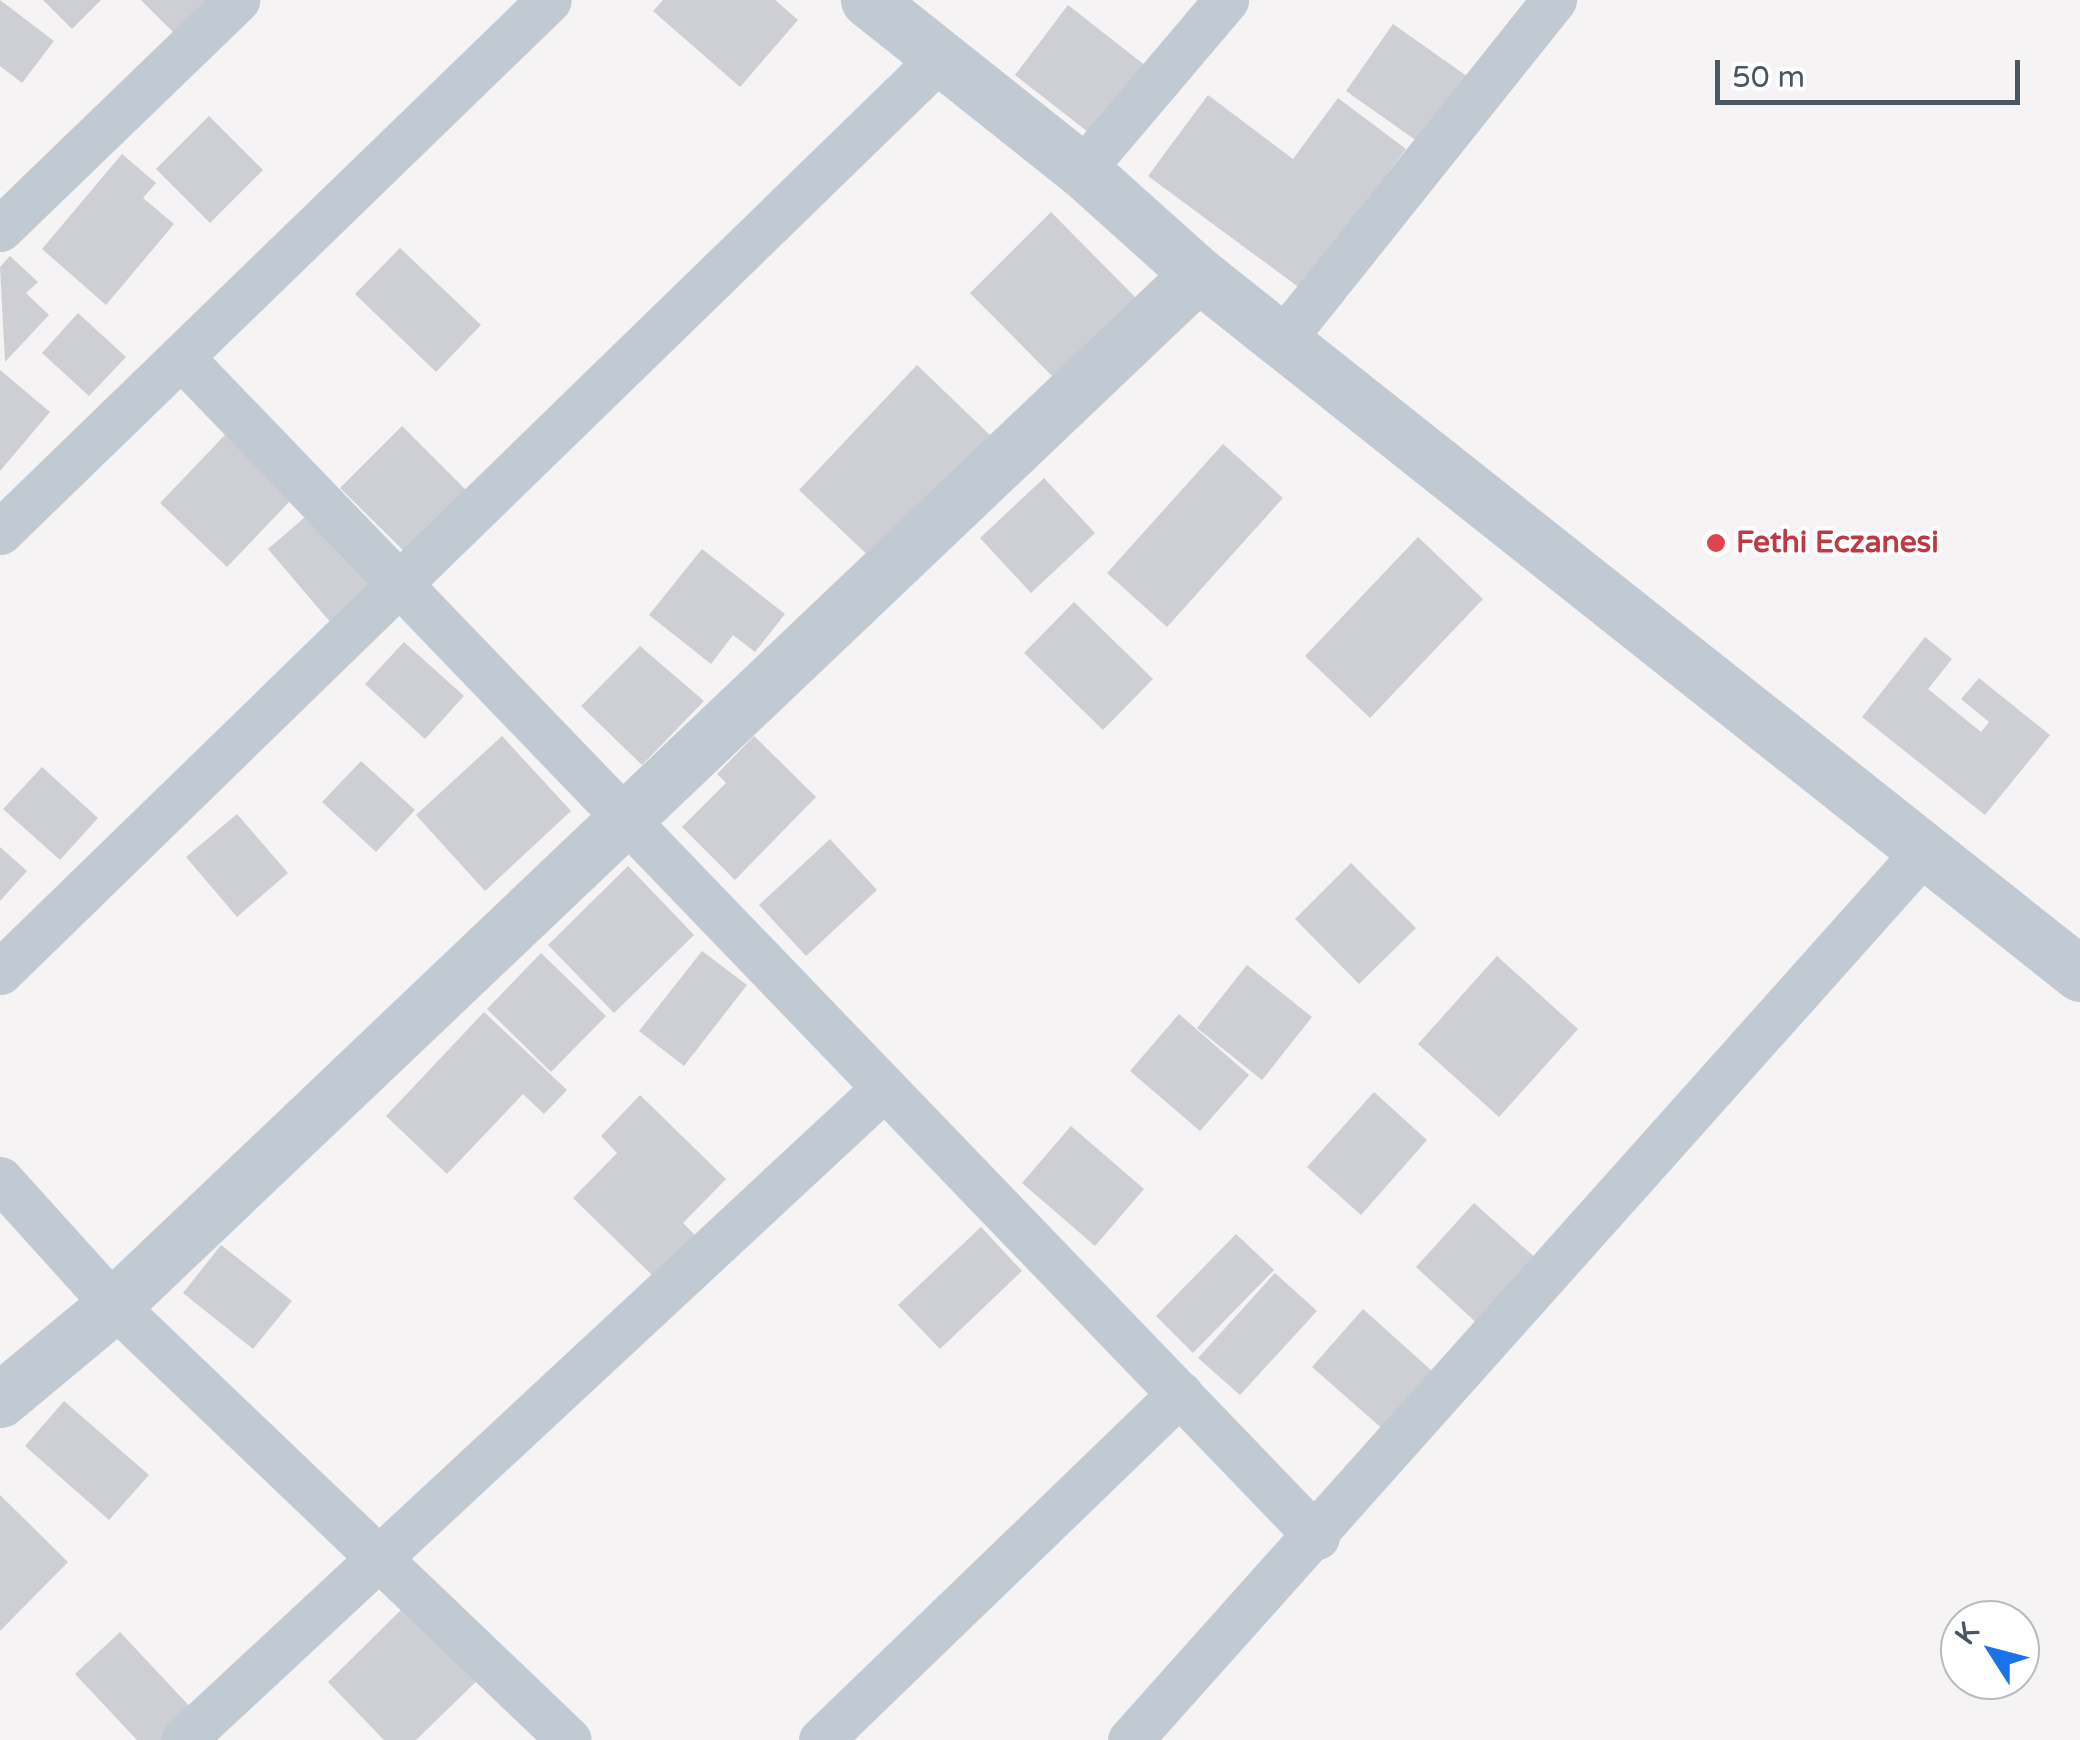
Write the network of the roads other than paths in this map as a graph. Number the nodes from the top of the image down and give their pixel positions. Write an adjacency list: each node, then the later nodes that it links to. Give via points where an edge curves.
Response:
1 (237, 0): 8 (street)
2 (550, 0): 11 (street)
3 (868, 0): 6 (street)
4 (1226, 0): 7 (street)
5 (1554, 0): 10 (street)
6 (941, 57): 7 (street); 13 (street)
7 (1082, 170): 9 (street)
8 (0, 228)
9 (1198, 274): 10 (street); 14 (street)
10 (1284, 338): 15 (street)
11 (181, 357): 12 (street); 13 (street)
12 (0, 532)
13 (403, 582): 14 (street); 16 (street)
14 (623, 822): 18 (street); 20 (street)
15 (1926, 849): 17 (street); 23 (street)
16 (0, 972)
17 (2080, 974)
18 (883, 1089): 21 (street); 24 (street)
19 (0, 1179): 20 (street)
20 (114, 1305): 22 (street); 24 (street)
21 (1180, 1393): 23 (street); 27 (street)
22 (0, 1400)
23 (1317, 1536): 28 (street)
24 (378, 1555): 25 (street); 26 (street)
25 (183, 1740)
26 (568, 1740)
27 (821, 1740)
28 (1130, 1740)

